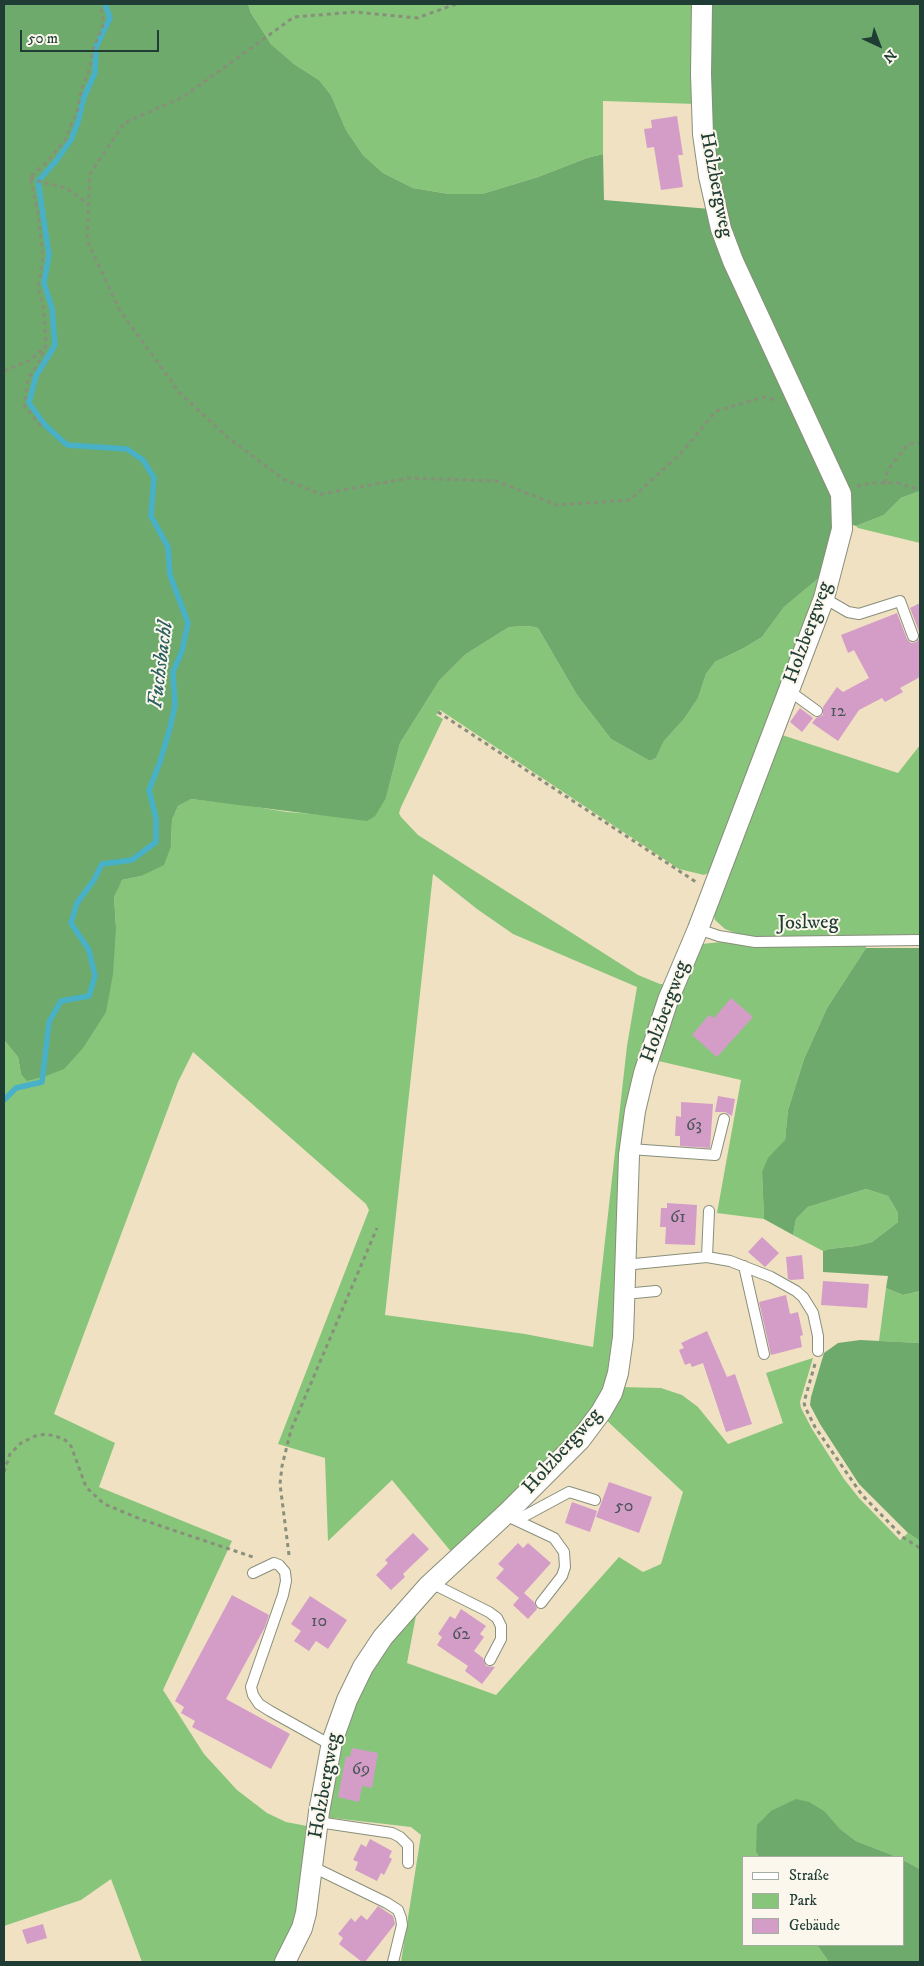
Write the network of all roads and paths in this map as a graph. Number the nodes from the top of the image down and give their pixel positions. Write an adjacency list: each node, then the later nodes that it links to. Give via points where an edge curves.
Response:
1 (100, 4): 4 (path, via 104,23 93,49 77,112 65,140)
2 (456, 4): 5 (path, via 418,18 355,12 294,17 183,97 124,123 90,174)
3 (702, 4): 8 (street, Holzbergweg, via 704,134 716,208 732,261)
4 (30, 177): 5 (path, via 66,188); 6 (path, via 43,257 38,286 44,311)
5 (88, 204): 8 (path, via 87,240 120,311 180,393 226,436 283,479 320,494 408,478 496,481 557,505 630,500 683,451 716,411 764,397)
6 (46, 345): 7 (path, via 31,360); 9 (path, via 28,379 24,405)
7 (4, 371)
8 (800, 405): 13 (street, Holzbergweg)
9 (41, 426)
10 (920, 443): 11 (path, via 908,444 887,471)
11 (885, 483): 12 (path, via 898,483); 13 (path, via 860,485)
12 (920, 490)
13 (841, 494): 14 (street, Holzbergweg, via 842,529)
14 (824, 598): 15 (lane, via 848,612 859,614 900,601); 16 (street, Holzbergweg)
15 (913, 636)
16 (788, 690): 17 (lane); 19 (street, Holzbergweg)
17 (817, 711)
18 (438, 712): 19 (path)
19 (712, 892): 20 (street, Holzbergweg)
20 (698, 929): 21 (lane, Joslweg, via 755,942); 23 (street, Holzbergweg, via 668,1000 644,1073)
21 (920, 940)
22 (724, 1119): 23 (lane, via 716,1155)
23 (630, 1149): 27 (street, Holzbergweg)
24 (709, 1211): 26 (lane)
25 (377, 1228): 39 (path, via 289,1438 280,1484 289,1564)
26 (707, 1257): 27 (lane); 28 (lane)
27 (624, 1265): 30 (street, Holzbergweg)
28 (744, 1266): 31 (lane, via 786,1285 803,1298 816,1324); 32 (lane)
29 (656, 1291): 30 (lane)
30 (624, 1294): 35 (street, Holzbergweg, via 621,1356 608,1402 580,1440)
31 (818, 1352): 36 (path, via 804,1402 808,1413 862,1495 904,1538)
32 (764, 1354)
33 (4, 1472): 37 (path, via 10,1454 21,1443 46,1434 58,1437 71,1446 86,1487 104,1504 151,1523)
34 (595, 1500): 35 (lane, via 569,1492)
35 (511, 1517): 40 (street, Holzbergweg); 41 (lane, via 554,1538 564,1552 562,1576)
36 (920, 1548)
37 (274, 1562): 38 (lane); 39 (lane, via 285,1572)
38 (253, 1573)
39 (286, 1581): 43 (lane, via 251,1687 253,1696 270,1711)
40 (431, 1583): 42 (lane, via 497,1618 501,1639); 43 (street, Holzbergweg, via 372,1652 350,1692)
41 (541, 1603)
42 (490, 1660)
43 (331, 1745): 44 (street, Holzbergweg)
44 (318, 1822): 45 (lane, via 392,1833 408,1845); 46 (street, Holzbergweg)
45 (408, 1863)
46 (313, 1868): 47 (street, Holzbergweg, via 302,1928); 48 (lane, via 398,1910 402,1925)
47 (286, 1962)
48 (393, 1962)

